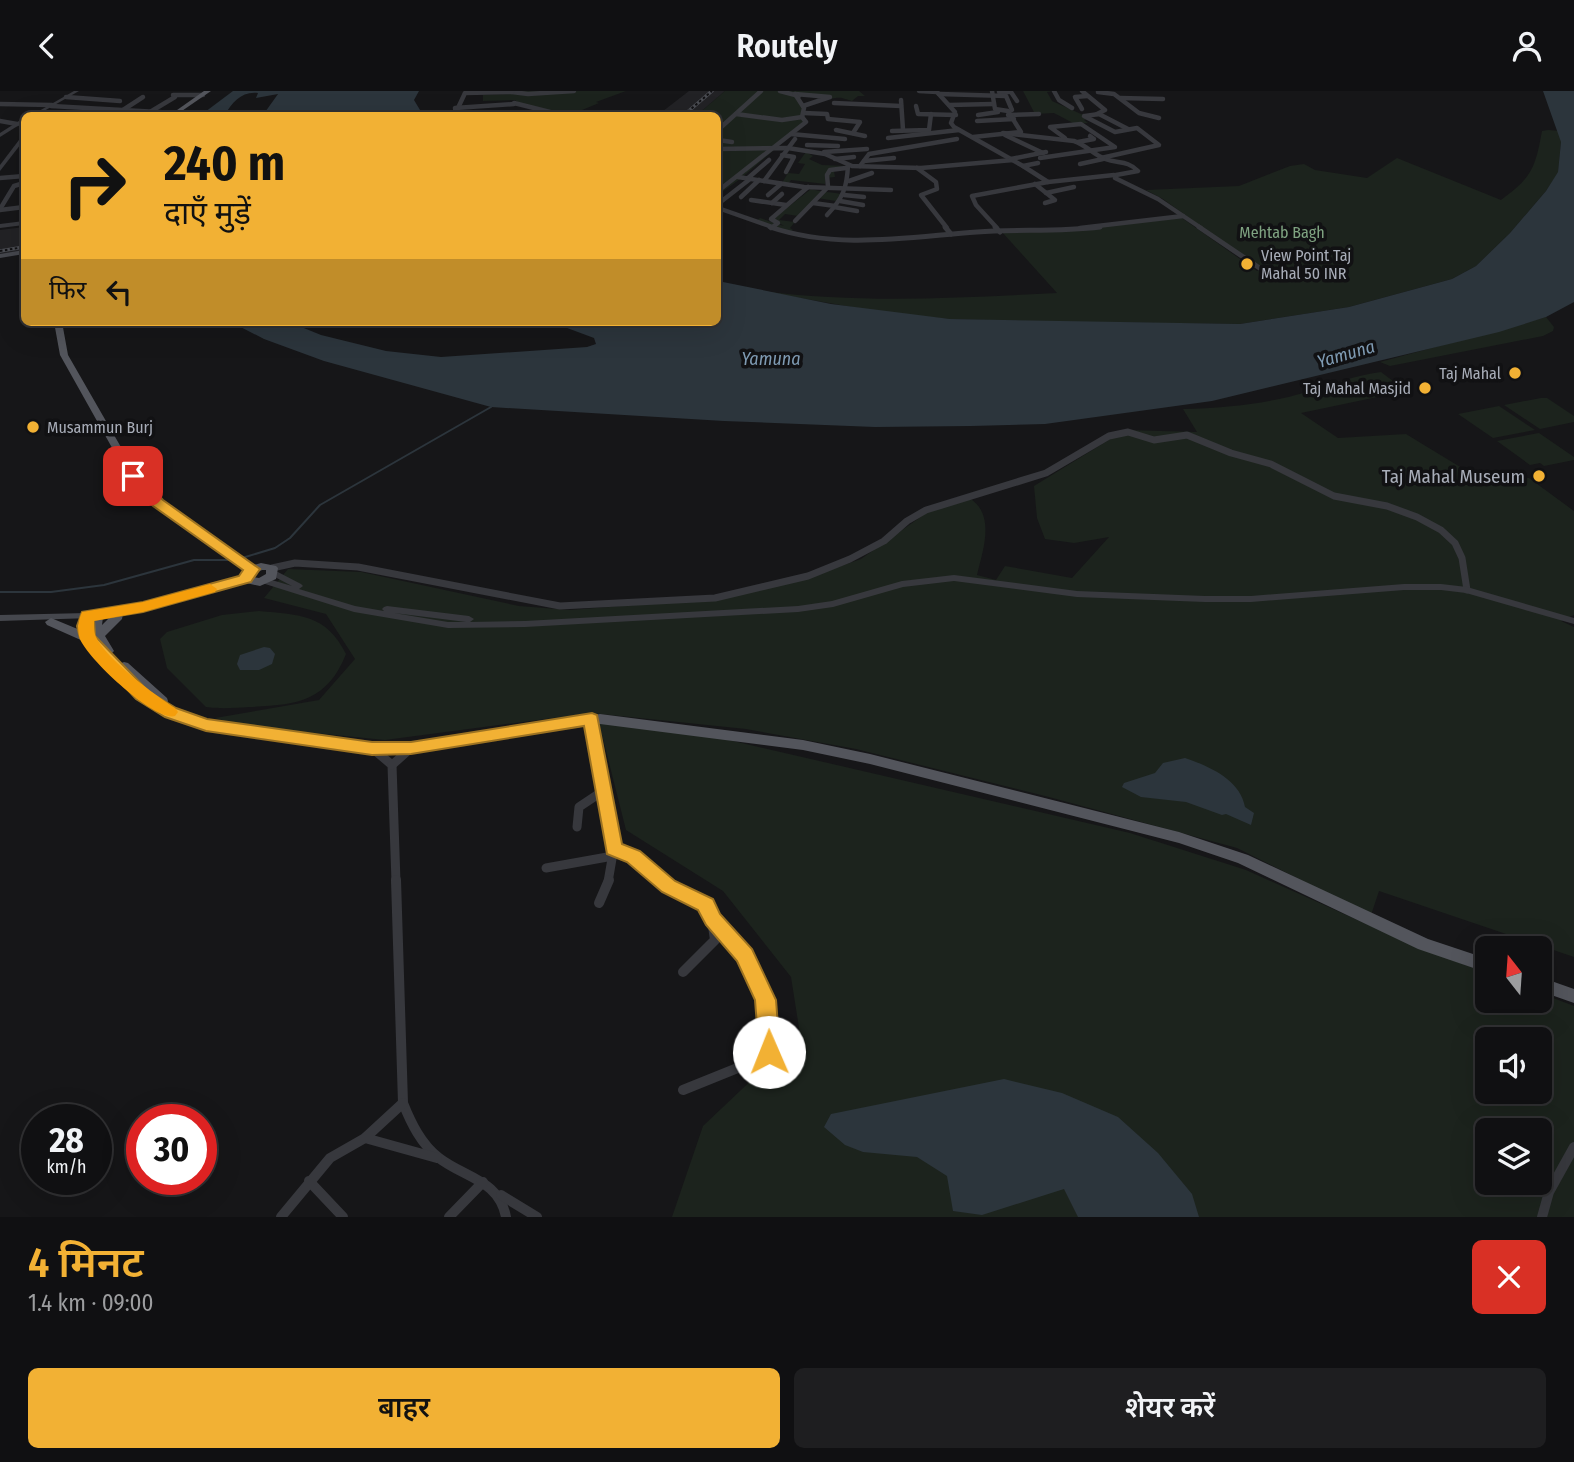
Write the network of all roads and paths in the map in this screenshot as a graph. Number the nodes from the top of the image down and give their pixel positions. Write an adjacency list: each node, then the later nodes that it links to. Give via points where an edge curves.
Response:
1 (77, 91): 18 (street)
2 (178, 91): 10 (street, via 173,95)
3 (574, 91): 11 (street)
4 (761, 91): 49 (street)
5 (780, 91): 16 (street)
6 (919, 91): 12 (street)
7 (1011, 91): 13 (street); 27 (street)
8 (1054, 91): 36 (street)
9 (1082, 91): 17 (street)
10 (208, 92): 45 (main road)
11 (512, 92): 29 (street); 35 (street, via 465,93)
12 (937, 92): 13 (street); 34 (street)
13 (992, 93): 40 (street); 53 (street, via 1006,96)
14 (1070, 93): 21 (street)
15 (1099, 93): 22 (street)
16 (795, 94): 28 (street); 28 (street, via 830,97); 42 (street)
17 (1087, 96): 21 (street); 51 (street, via 1105,110)
18 (66, 97): 26 (street); 31 (street)
19 (143, 97): 39 (street)
20 (175, 97): 44 (street)
21 (1075, 97): 38 (street)
22 (1120, 98): 24 (street); 56 (street, via 1139,113)
23 (842, 99): 32 (street)
24 (1163, 99)
25 (901, 100): 37 (street)
26 (120, 101)
27 (1017, 101)
28 (815, 102): 42 (street)
29 (514, 103): 35 (street); 47 (street); 48 (street)
30 (0, 104): 31 (street)
31 (51, 106): 39 (street); 43 (street)
32 (834, 106): 37 (street); 42 (street)
33 (916, 106): 50 (street, via 917,113)
34 (951, 107): 40 (street); 40 (street, via 976,102); 52 (street)
35 (458, 108): 46 (street)
36 (1072, 108)
37 (901, 109): 64 (street)
38 (1082, 109)
39 (123, 110): 44 (street)
40 (997, 110): 53 (street); 53 (street); 53 (street, via 978,118)
41 (1027, 110): 53 (street)
42 (804, 111): 49 (street, via 782,120); 68 (street, via 827,114 829,120 860,122); 71 (street)
43 (42, 112)
44 (150, 112)
45 (179, 112)
46 (455, 112)
47 (516, 112)
48 (550, 112)
49 (736, 114): 62 (street)
50 (931, 114): 52 (street); 64 (street, via 929,130)
51 (1097, 114): 54 (street); 63 (street)
52 (956, 115): 65 (street, via 951,124)
53 (1011, 115): 55 (street); 69 (street); 69 (street, via 1021,133)
54 (1084, 116): 61 (street, via 1076,120); 63 (street, via 1115,132)
55 (1037, 117)
56 (1159, 118)
57 (0, 121): 60 (street)
58 (21, 122): 60 (street)
59 (848, 123): 66 (street)
60 (17, 124): 70 (street)
61 (1081, 124): 78 (street, via 1050,127); 84 (street)
62 (721, 127)
63 (1129, 129): 98 (street, via 1139,129 1159,145)
64 (903, 130): 67 (street)
65 (959, 130): 74 (street); 75 (street)
66 (843, 131): 68 (street); 71 (street)
67 (892, 131)
68 (852, 133): 72 (street); 83 (street)
69 (1003, 133): 74 (street); 76 (street); 94 (street)
70 (0, 135)
71 (803, 136): 83 (street); 83 (street); 85 (street, via 785,138); 88 (street); 88 (street); 93 (street)
72 (866, 136)
73 (1090, 136): 82 (street, via 1094,139)
74 (973, 137): 102 (street)
75 (888, 138)
76 (1055, 138): 78 (street); 86 (street)
77 (957, 139): 90 (street)
78 (1066, 139): 82 (street)
79 (721, 140): 81 (street)
80 (21, 141): 111 (street)
81 (732, 142)
82 (1078, 142): 87 (street)
83 (842, 143): 91 (street)
84 (1108, 143): 87 (street); 92 (street, via 1115,147)
85 (776, 146): 88 (street); 89 (street); 116 (street)
86 (1065, 146)
87 (1087, 146): 92 (street); 94 (street)
88 (788, 148): 96 (street)
89 (721, 149)
90 (867, 149): 91 (street); 103 (street)
91 (833, 151): 93 (street)
92 (1091, 151): 98 (street); 104 (street)
93 (818, 153): 100 (street)
94 (1043, 153): 95 (street)
95 (1034, 154): 102 (street); 104 (street)
96 (782, 155): 112 (street, via 794,157); 119 (street)
97 (854, 157): 100 (street)
98 (1100, 157): 105 (street); 106 (street); 115 (street, via 1130,163 1138,171)
99 (894, 158): 103 (street)
100 (835, 159): 109 (street)
101 (769, 160): 118 (street)
102 (1012, 160): 108 (street); 110 (street)
103 (864, 161): 107 (street)
104 (1041, 161): 108 (street)
105 (1062, 161)
106 (1080, 164)
107 (860, 166): 109 (street); 110 (street)
108 (1023, 166): 121 (street)
109 (847, 167): 120 (street); 126 (street, via 830,170)
110 (917, 168): 159 (street, via 936,182 937,190 921,195)
111 (0, 169)
112 (786, 172)
113 (872, 173): 120 (street)
114 (21, 176): 117 (street)
115 (1114, 176): 121 (street); 153 (street)
116 (738, 177): 118 (street); 130 (street)
117 (0, 178)
118 (748, 179): 119 (street); 141 (street)
119 (762, 181): 123 (street); 137 (street)
120 (849, 181): 127 (street)
121 (1048, 182): 124 (street)
122 (21, 184): 149 (street, via 14,186)
123 (780, 184): 125 (street); 134 (street)
124 (1035, 184): 132 (street); 158 (street, via 971,197)
125 (808, 187): 126 (street); 145 (street)
126 (828, 187): 127 (street); 143 (street)
127 (848, 187): 129 (street); 135 (street)
128 (1074, 187): 132 (street)
129 (869, 188): 131 (street); 136 (street, via 868,194)
130 (721, 189)
131 (891, 190)
132 (1046, 193): 144 (street, via 1055,200)
133 (782, 194): 142 (street)
134 (768, 195)
135 (844, 195): 138 (street); 140 (street)
136 (873, 196)
137 (741, 197)
138 (864, 197)
139 (751, 200): 142 (street)
140 (840, 201): 146 (street); 148 (street)
141 (721, 203)
142 (772, 203): 145 (street)
143 (813, 203): 148 (street); 154 (street)
144 (1045, 203)
145 (786, 205): 157 (street, via 771,219 778,223)
146 (863, 205)
147 (721, 207): 157 (street)
148 (834, 207): 151 (street); 152 (street)
149 (0, 211): 150 (street)
150 (21, 211)
151 (857, 211)
152 (827, 215)
153 (1183, 216): 158 (street, via 1077,229); 162 (street)
154 (796, 221)
155 (21, 223): 156 (street)
156 (0, 226)
157 (771, 228): 159 (street, via 808,238 876,242)
158 (1000, 232): 159 (street)
159 (951, 234)
160 (21, 252): 161 (main road)
161 (0, 256)
162 (1261, 269)
163 (59, 326): 165 (main road, via 65,355 133,476 158,503)
164 (66, 326): 165 (main road, via 75,362 136,469 161,495)
165 (254, 567): 166 (street, via 354,609 479,626 798,608 833,604 902,584 954,578 1077,594 1205,599); 166 (street, via 295,563 358,567 560,606 715,598 808,576 850,559 926,510 1046,473 1100,440 1123,432 1154,440 1189,435 1271,464 1334,496 1417,517 1455,543); 167 (main road)
166 (1466, 587): 171 (street)
167 (143, 607): 168 (main road); 170 (main road)
168 (118, 616): 170 (main road); 174 (main road)
169 (0, 618): 170 (main road)
170 (91, 618): 172 (main road); 174 (main road)
171 (1574, 619)
172 (51, 622): 173 (main road); 174 (main road)
173 (0, 625)
174 (92, 637): 176 (main road, via 142,695 170,712 227,730)
175 (592, 719): 177 (main road); 179 (street); 185 (main road, via 803,745 1179,838 1243,859 1423,944)
176 (372, 748): 177 (main road); 178 (street)
177 (411, 748): 178 (street)
178 (392, 765): 190 (street)
179 (603, 791): 180 (street, via 579,807); 181 (street)
180 (577, 827)
181 (613, 853): 182 (street); 183 (street, via 610,877); 184 (street, via 634,857 669,886 706,905)
182 (545, 868)
183 (599, 903)
184 (713, 919): 186 (street, via 715,940); 189 (street, via 745,955 758,981 767,1008 770,1049 765,1057)
185 (1475, 962)
186 (683, 972)
187 (1552, 988): 188 (main road)
188 (1574, 996)
189 (683, 1090)
190 (403, 1103): 191 (street); 193 (street, via 423,1141)
191 (365, 1137): 193 (street); 194 (street, via 334,1155)
192 (1574, 1147): 202 (street, via 1549,1192)
193 (440, 1159): 195 (street)
194 (309, 1181): 197 (street); 198 (street)
195 (483, 1182): 196 (street); 199 (street)
196 (496, 1192): 200 (street, via 505,1205); 201 (street)
197 (281, 1217)
198 (343, 1217)
199 (449, 1217)
200 (506, 1217)
201 (537, 1217)
202 (1542, 1217)

